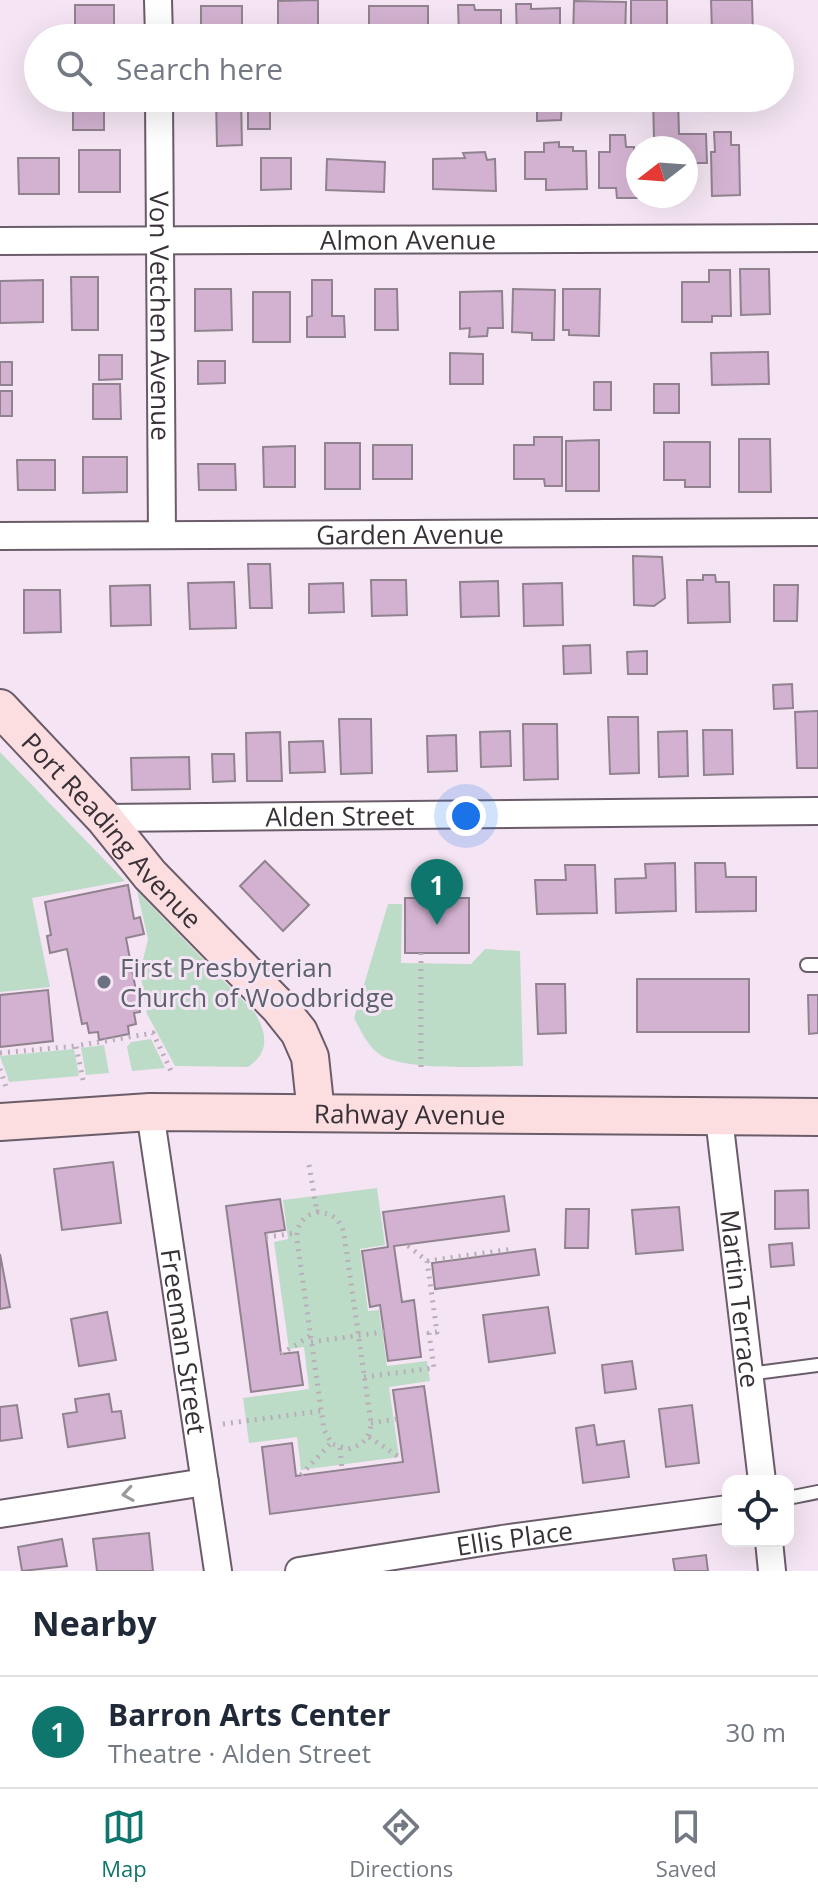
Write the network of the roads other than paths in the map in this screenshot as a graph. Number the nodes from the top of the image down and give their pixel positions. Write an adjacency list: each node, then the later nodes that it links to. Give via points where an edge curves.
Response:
1 (158, 0): 2 (street)
2 (159, 24)
3 (159, 112): 4 (street, Von Vetchen Avenue)
4 (160, 238): 5 (street, Almon Avenue); 6 (street, Almon Avenue); 8 (street, Von Vetchen Avenue)
5 (818, 238)
6 (0, 241)
7 (818, 532): 8 (street, Garden Avenue)
8 (162, 535): 9 (street, Garden Avenue)
9 (0, 536)
10 (0, 708): 12 (main road, Port Reading Avenue)
11 (818, 811): 12 (street, Alden Street)
12 (104, 818): 15 (main road, Port Reading Avenue, via 150,875 299,1032 310,1057)
13 (3, 1104): 14 (main road, Rahway Avenue)
14 (150, 1112): 15 (main road, Rahway Avenue); 21 (street, Freeman Street)
15 (316, 1113): 17 (main road, Rahway Avenue)
16 (818, 1117): 17 (main road, Rahway Avenue)
17 (719, 1118): 19 (street, Martin Terrace)
18 (818, 1365): 19 (lane)
19 (749, 1374): 20 (street, Martin Terrace)
20 (761, 1475)
21 (205, 1482): 25 (street, one-way to 25); 27 (street, Freeman Street)
22 (818, 1492): 23 (lane)
23 (794, 1497)
24 (722, 1510): 28 (street, Ellis Place)
25 (0, 1514)
26 (770, 1547): 29 (street)
27 (218, 1571)
28 (299, 1571)
29 (772, 1571)

